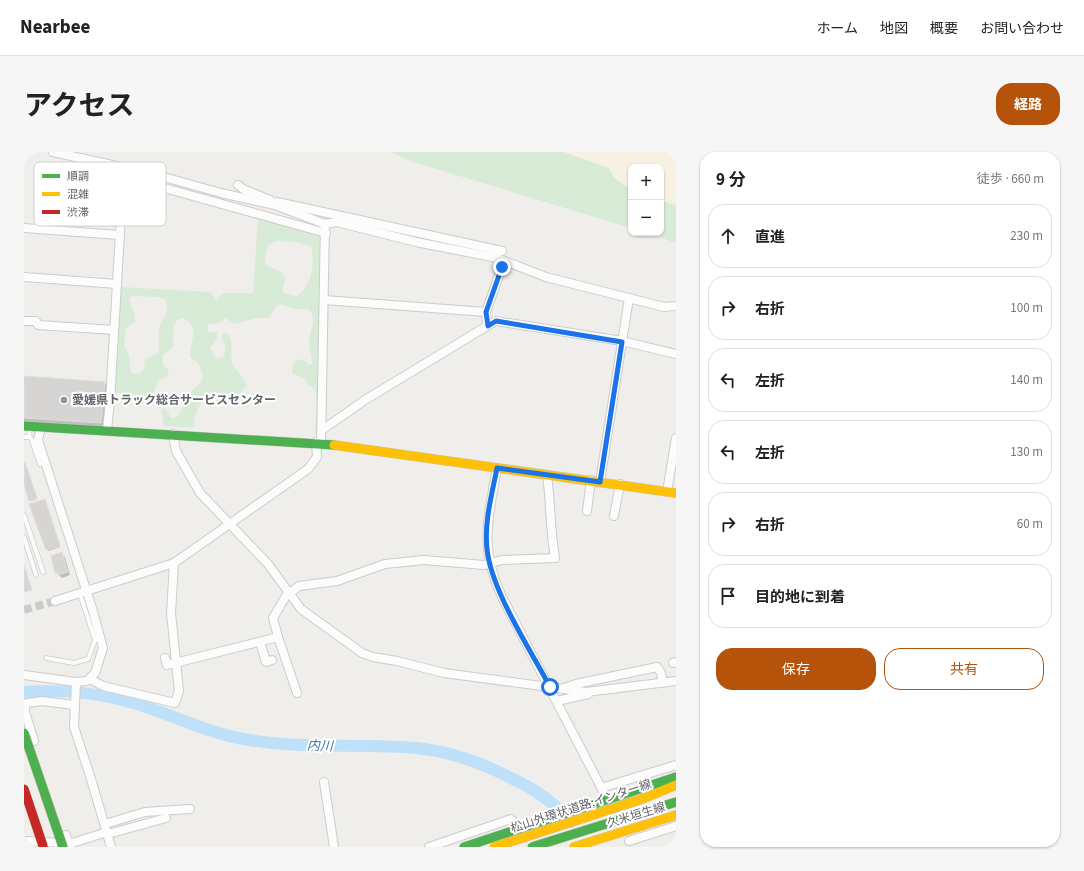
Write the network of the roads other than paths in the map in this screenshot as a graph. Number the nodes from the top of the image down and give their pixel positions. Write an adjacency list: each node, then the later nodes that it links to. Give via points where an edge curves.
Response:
1 (53, 152): 2 (street)
2 (98, 162)
3 (166, 178): 6 (street, via 227,194)
4 (238, 185): 6 (street)
5 (166, 189): 10 (street)
6 (274, 203): 7 (street); 12 (street)
7 (325, 224): 10 (street); 16 (street, via 337,222 416,242 497,258 541,276)
8 (121, 226): 11 (street)
9 (24, 228): 11 (street)
10 (326, 233): 17 (street)
11 (119, 236): 15 (street)
12 (502, 251)
13 (502, 267): 19 (street)
14 (24, 277): 15 (street)
15 (117, 284): 22 (street)
16 (629, 298): 18 (street, via 664,307); 23 (street)
17 (324, 300): 19 (street); 28 (street)
18 (676, 306)
19 (486, 312): 21 (street)
20 (24, 321): 22 (street, via 36,321 38,325)
21 (488, 326): 23 (street, via 496,321); 28 (street, via 365,400)
22 (114, 330): 27 (street)
23 (622, 342): 24 (street); 37 (street)
24 (676, 354)
25 (27, 426): 26 (main road); 30 (lane)
26 (41, 427): 27 (main road); 50 (street, via 38,440)
27 (107, 430): 29 (main road)
28 (322, 430): 32 (street)
29 (173, 434): 32 (main road); 43 (street, via 176,451 197,488)
30 (26, 437): 33 (lane, via 31,438)
31 (676, 438): 39 (street)
32 (319, 443): 34 (main road); 43 (street, via 317,457 308,469)
33 (40, 464)
34 (497, 468): 35 (main road); 46 (street, via 487,529)
35 (548, 475): 36 (main road); 46 (street, via 551,506 549,514 555,558 502,560)
36 (591, 480): 37 (main road); 40 (street)
37 (600, 482): 38 (main road)
38 (620, 484): 39 (main road); 42 (street)
39 (672, 492)
40 (587, 511)
41 (24, 515): 47 (lane)
42 (614, 516)
43 (231, 523): 45 (street); 49 (street)
44 (24, 537): 48 (lane)
45 (174, 564): 50 (street); 57 (street, via 171,613)
46 (489, 564): 49 (street, via 402,561 385,564 337,581 299,586); 63 (street, via 502,598)
47 (43, 572)
48 (36, 574)
49 (291, 592): 52 (street, via 273,618); 63 (street, via 301,609 346,642 373,657 444,673)
50 (83, 593): 51 (street); 54 (lane, via 95,640 88,659 74,663); 59 (street, via 103,648)
51 (55, 601)
52 (278, 637): 53 (street); 65 (street)
53 (260, 642): 56 (street, via 266,662); 57 (street)
54 (46, 658)
55 (165, 658): 57 (street, via 167,665)
56 (272, 660)
57 (175, 662): 59 (street, via 179,691 175,703 103,686)
58 (24, 675): 62 (street)
59 (90, 679): 62 (street)
60 (676, 681): 61 (street)
61 (663, 683): 64 (street, via 657,667); 66 (street)
62 (76, 684): 68 (street)
63 (550, 687): 64 (street); 67 (street)
64 (562, 689): 66 (street)
65 (297, 692)
66 (596, 692): 67 (street)
67 (557, 701): 73 (street, via 602,789)
68 (74, 703): 70 (street, via 27,703 25,712); 84 (street, via 73,720 76,734)
69 (24, 732): 89 (main road, bridge)
70 (36, 745): 71 (street); 89 (street)
71 (24, 749)
72 (24, 758): 91 (main road)
73 (676, 765)
74 (676, 777): 95 (main road, 久米垣生線)
75 (324, 782): 93 (street)
76 (676, 786): 96 (main road, 松山外環状道路;インター線, bridge)
77 (24, 789): 90 (main road, bridge)
78 (676, 802): 97 (main road, 松山外環状道路;インター線, bridge)
79 (190, 809): 84 (street, via 145,812)
80 (676, 815): 98 (main road, 久米垣生線)
81 (24, 818): 88 (main road)
82 (166, 818): 86 (street)
83 (514, 822): 94 (street, via 511,819)
84 (105, 824): 86 (street)
85 (676, 826): 87 (street)
86 (108, 833): 89 (street); 92 (street)
87 (630, 842)
88 (28, 843): 89 (street)
89 (67, 846)
90 (44, 847)
91 (54, 847)
92 (111, 847)
93 (334, 847)
94 (429, 847)
95 (464, 847)
96 (494, 847)
97 (532, 847)
98 (574, 847)

